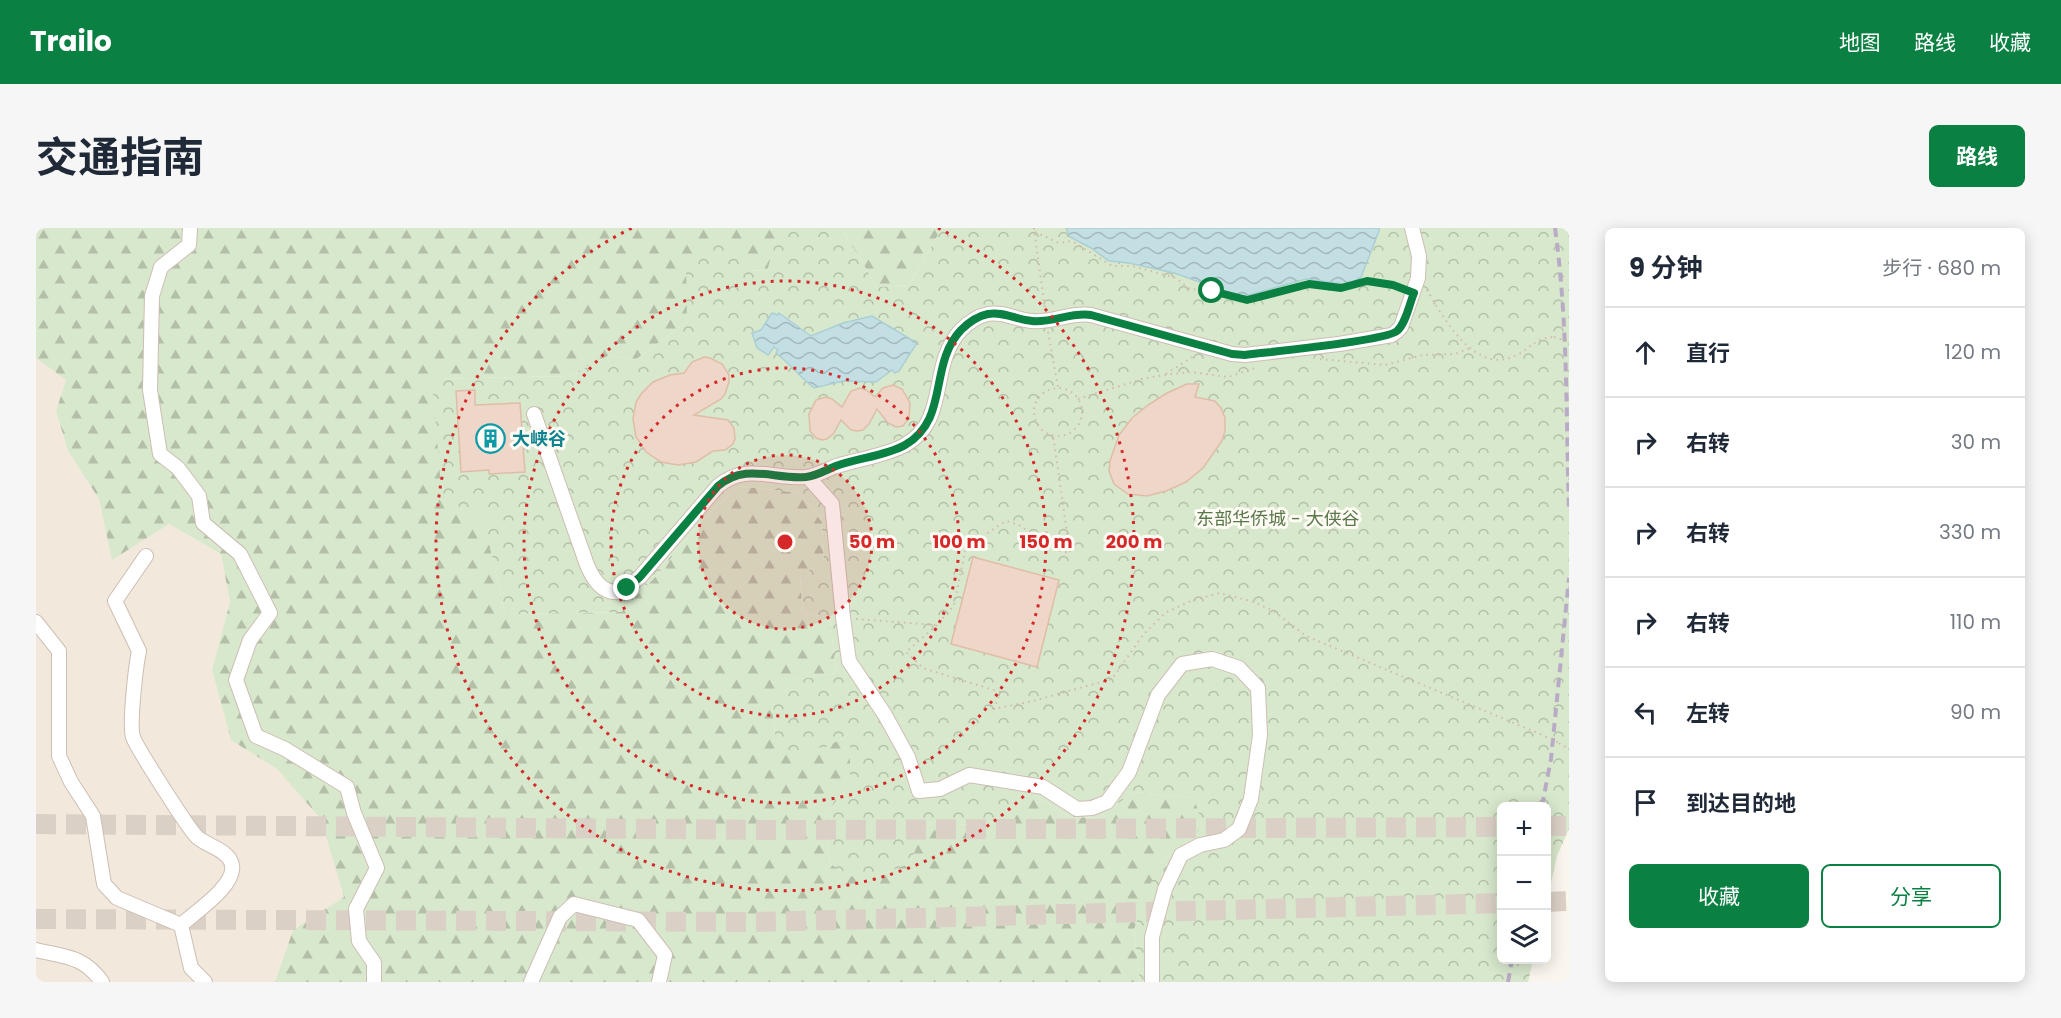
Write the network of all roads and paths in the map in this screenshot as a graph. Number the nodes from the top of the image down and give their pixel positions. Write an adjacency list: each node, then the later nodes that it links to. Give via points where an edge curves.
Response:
1 (190, 228): 25 (street, via 189,245 162,267 152,296 150,390 160,454 178,468 199,496 203,523 240,554 270,613 250,640 236,680 256,736 347,787 377,868 356,909 359,941 374,963)
2 (1412, 228): 4 (street, via 1419,256)
3 (1035, 232): 5 (path, via 1059,243 1072,241 1112,266 1132,266 1176,278 1190,289 1247,300 1309,284 1341,288 1367,281)
4 (1418, 278): 5 (street); 8 (path, via 1449,327)
5 (1414, 293): 7 (street, via 1401,327 1392,335 1245,355)
6 (1569, 342): 8 (path, bridge, via 1543,338 1516,355 1494,359)
7 (1210, 348): 11 (path); 15 (street, via 1091,315 1032,321 987,314 953,338 946,350 930,420 913,440)
8 (1470, 348): 9 (path, via 1384,365)
9 (1312, 359)
10 (1266, 364): 11 (path, via 1228,377 1191,372)
11 (1164, 375): 12 (path)
12 (1078, 399): 14 (path, via 1081,415 1075,429); 14 (path, via 1058,387 1038,398 1034,405 1035,421)
13 (534, 414): 15 (street, via 586,565 597,584 613,593 640,577 726,480 756,473)
14 (1053, 435): 17 (path, via 1070,553 1055,550 1019,525 1006,521 966,547 954,605 937,625)
15 (808, 477): 17 (street, via 832,504)
16 (146, 556): 21 (street, via 114,601 139,651 133,736 196,837 227,855 232,864 231,877 221,892)
17 (843, 618): 28 (street, via 849,661 908,757 919,791 940,789 969,775 1043,787 1077,809 1092,808 1107,802 1129,772 1158,695 1182,664 1212,659 1239,668 1258,688 1260,735 1251,800 1239,830 1224,840 1181,855 1152,937)
18 (36, 622): 21 (street, via 58,651 59,756 93,816 104,884 117,898)
19 (1540, 735): 20 (path, bridge)
20 (1569, 749)
21 (181, 925): 24 (street, via 191,968)
22 (36, 950): 23 (street, via 84,962)
23 (102, 982)
24 (205, 982)
25 (374, 982)
26 (531, 982): 27 (street, via 560,917 574,904 638,920 665,955)
27 (659, 982)
28 (1152, 982)

